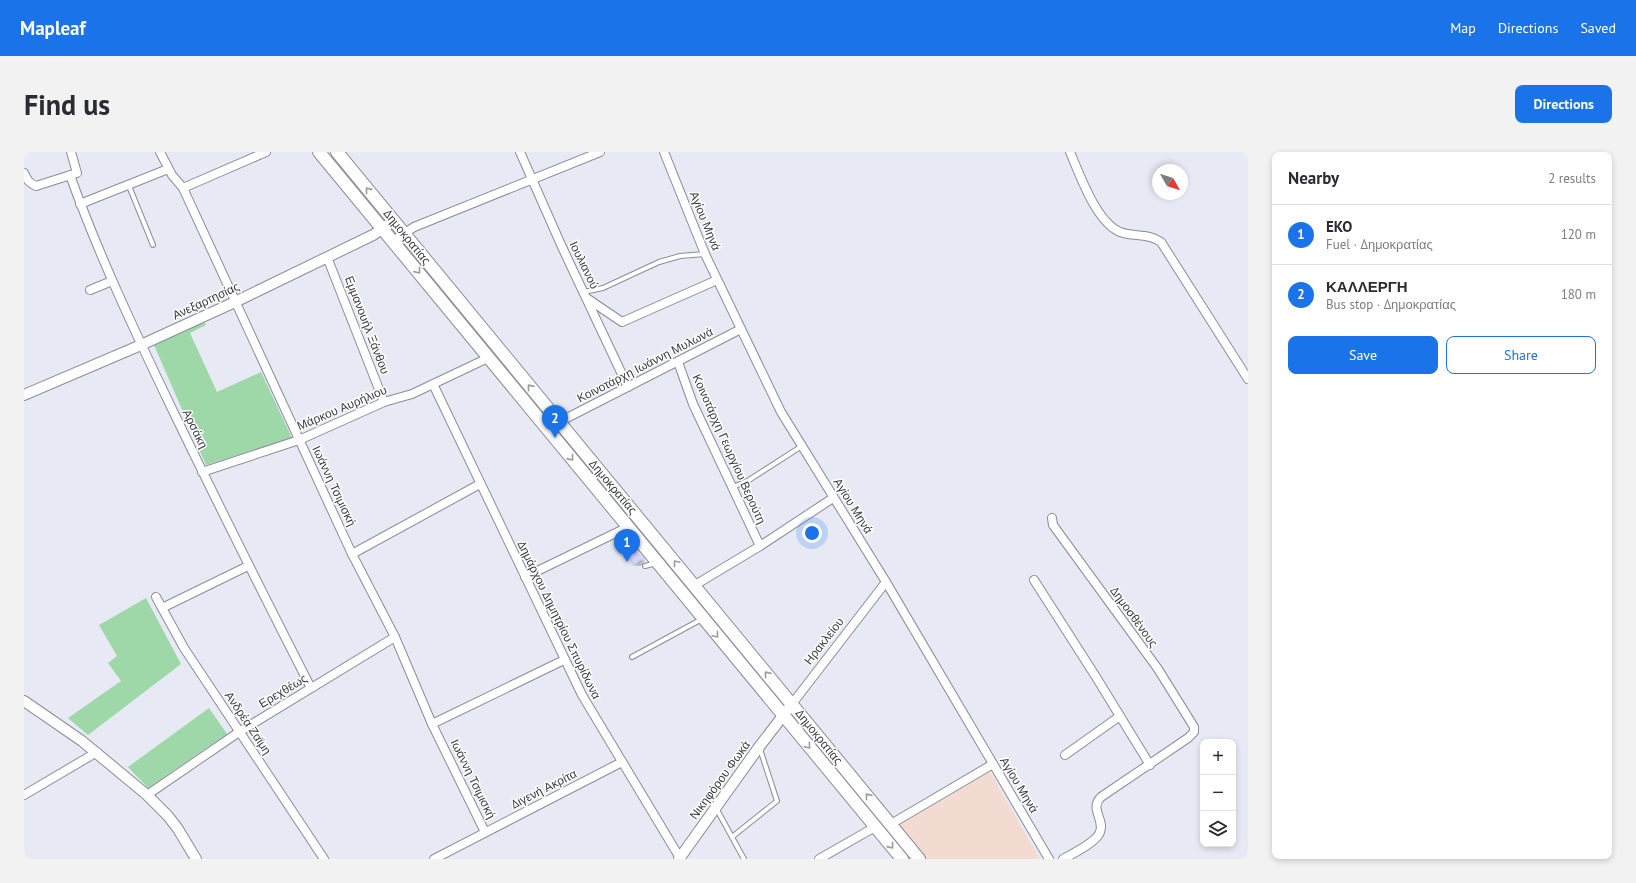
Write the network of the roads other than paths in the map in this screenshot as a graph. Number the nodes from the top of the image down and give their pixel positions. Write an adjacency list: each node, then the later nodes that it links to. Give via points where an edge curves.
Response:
1 (71, 152): 12 (street, via 77,173)
2 (160, 152): 10 (street, Ιωάννη Τσιμισκή)
3 (266, 152): 15 (street)
4 (319, 152): 18 (main road, Δημοκρατίας)
5 (337, 152): 17 (main road, Δημοκρατίας, one-way to 5)
6 (520, 152): 13 (street, Ιουλιανού)
7 (600, 152): 13 (street)
8 (664, 152): 22 (street, Αγίου Μηνά)
9 (1070, 152): 33 (street, via 1094,204 1109,225 1124,233 1148,236 1161,242)
10 (168, 170): 14 (street); 15 (street, Ιωάννη Τσιμισκή)
11 (24, 173): 12 (street, via 27,180 36,186)
12 (70, 175): 16 (street, Αρσάκη)
13 (532, 179): 19 (street); 27 (street, Ιουλιανού)
14 (129, 186): 16 (street); 21 (lane)
15 (183, 188): 28 (street, Ιωάννη Τσιμισκή)
16 (80, 204): 25 (street, Αρσάκη)
17 (393, 220): 18 (street, Ανεξαρτησίας); 19 (main road, Δημοκρατίας)
18 (383, 229): 20 (main road, Δημοκρατίας); 23 (street, Ανεξαρτησίας)
19 (404, 233): 20 (street); 38 (main road, Δημοκρατίας, one-way to 19)
20 (393, 241): 31 (main road, Δημοκρατίας, one-way to 31)
21 (153, 245)
22 (705, 254): 24 (street, Αγίου Μηνά); 27 (lane, via 680,256 659,262)
23 (327, 257): 28 (street, Ανεξαρτησίας); 37 (street, Εμμανουήλ Ξάνθου)
24 (717, 280): 27 (street, via 622,322); 29 (street, Αγίου Μηνά)
25 (112, 281): 26 (street); 30 (street, Αρσάκη)
26 (90, 290)
27 (585, 295): 35 (street, Ιουλιανού)
28 (235, 302): 30 (street, Ανεξαρτησίας); 39 (street, Ιωάννη Τσιμισκή)
29 (741, 329): 32 (street, Κοινοτάρχη Ιωάννη Μυλωνά); 40 (street, Αγίου Μηνά, via 771,392)
30 (141, 345): 36 (street, Ανεξαρτησίας); 41 (street, Αρσάκη)
31 (488, 358): 34 (street, Μάρκου Αυρήλιου); 46 (main road, Δημοκρατίας, one-way to 46)
32 (678, 362): 35 (street, Κοινοτάρχη Ιωάννη Μυλωνά); 43 (street, Κοινοτάρχη Γεωργίου Βερούτη, via 693,404)
33 (1248, 378)
34 (433, 384): 37 (street, Μάρκου Αυρήλιου, via 412,394); 42 (street, Δημάρχου Δημητρίου Σπυρίδωνα)
35 (628, 387): 38 (street, Κοινοτάρχη Ιωάννη Μυλωνά)
36 (24, 394)
37 (384, 402): 39 (street, Μάρκου Αυρήλιου)
38 (559, 422): 56 (main road, Δημοκρατίας, one-way to 38)
39 (299, 440): 41 (street, Μάρκου Αυρήλιου); 49 (street, Ιωάννη Τσιμισκή)
40 (802, 446): 43 (lane, via 749,480); 44 (street, Αγίου Μηνά)
41 (202, 472): 51 (street, Αρσάκη)
42 (480, 484): 49 (street); 53 (street, Δημάρχου Δημητρίου Σπυρίδωνα)
43 (733, 487): 48 (street, Κοινοτάρχη Γεωργίου Βερούτη)
44 (833, 498): 48 (street); 55 (street, Αγίου Μηνά)
45 (1052, 518): 75 (street, Δημοσθένους, via 1053,525 1158,669 1194,727 1194,732 1188,738)
46 (630, 530): 47 (lane); 50 (main road, Δημοκρατίας); 53 (street)
47 (624, 542)
48 (760, 546): 56 (street)
49 (352, 554): 60 (street, Ιωάννη Τσιμισκή)
50 (657, 562): 52 (lane); 59 (main road, Δημοκρατίας)
51 (248, 566): 58 (street); 63 (street, Αρσάκη)
52 (645, 566)
53 (525, 577): 62 (street, Δημάρχου Δημητρίου Σπυρίδωνα)
54 (1034, 580): 67 (street)
55 (886, 582): 65 (street, Ηρακλείου); 74 (street, Αγίου Μηνά)
56 (695, 585): 65 (main road, Δημοκρατίας, one-way to 56)
57 (156, 597): 58 (street, Ανδρέα Ζαϊμη)
58 (162, 608): 69 (street, Ανδρέα Ζαϊμη, via 184,648)
59 (703, 618): 61 (lane); 66 (main road, Δημοκρατίας, one-way to 66)
60 (395, 637): 63 (street, Ερεχθέως); 68 (street, Ιωάννη Τσιμισκή)
61 (632, 657)
62 (564, 660): 68 (street); 73 (street, Δημάρχου Δημητρίου Σπυρίδωνα)
63 (311, 688): 69 (street, Ερεχθέως)
64 (24, 701): 71 (street)
65 (792, 704): 66 (street, Ηρακλείου); 79 (main road, Δημοκρατίας, one-way to 65)
66 (783, 716): 70 (street, Νικηφόρου Φωκά); 80 (main road, Δημοκρατίας, one-way to 80)
67 (1120, 716): 72 (street); 75 (street)
68 (432, 724): 81 (street, Ιωάννη Τσιμισκή)
69 (239, 732): 77 (street, Ερεχθέως); 84 (street, Ανδρέα Ζαϊμη)
70 (759, 747): 78 (street, Νικηφόρου Φωκά); 82 (lane, via 777,801)
71 (97, 752): 76 (street); 77 (street)
72 (1065, 755)
73 (622, 762): 81 (street, Διγενή Ακρίτα); 86 (street, Δημάρχου Δημητρίου Σπυρίδωνα)
74 (993, 764): 79 (street); 91 (street, Αγίου Μηνά)
75 (1150, 765): 92 (street, via 1100,797 1095,809 1101,823 1100,833 1094,840)
76 (24, 795)
77 (147, 795): 83 (street, via 178,829)
78 (716, 808): 82 (lane); 86 (street, Νικηφόρου Φωκά)
79 (891, 824): 90 (main road, Δημοκρατίας)
80 (875, 827): 88 (street); 89 (main road, Δημοκρατίας, one-way to 89)
81 (485, 832): 85 (street, Διγενή Ακρίτα)
82 (732, 838): 87 (lane)
83 (196, 859)
84 (324, 859)
85 (434, 859)
86 (680, 859)
87 (744, 859)
88 (819, 859)
89 (902, 859)
90 (920, 859)
91 (1049, 859)
92 (1063, 859)

